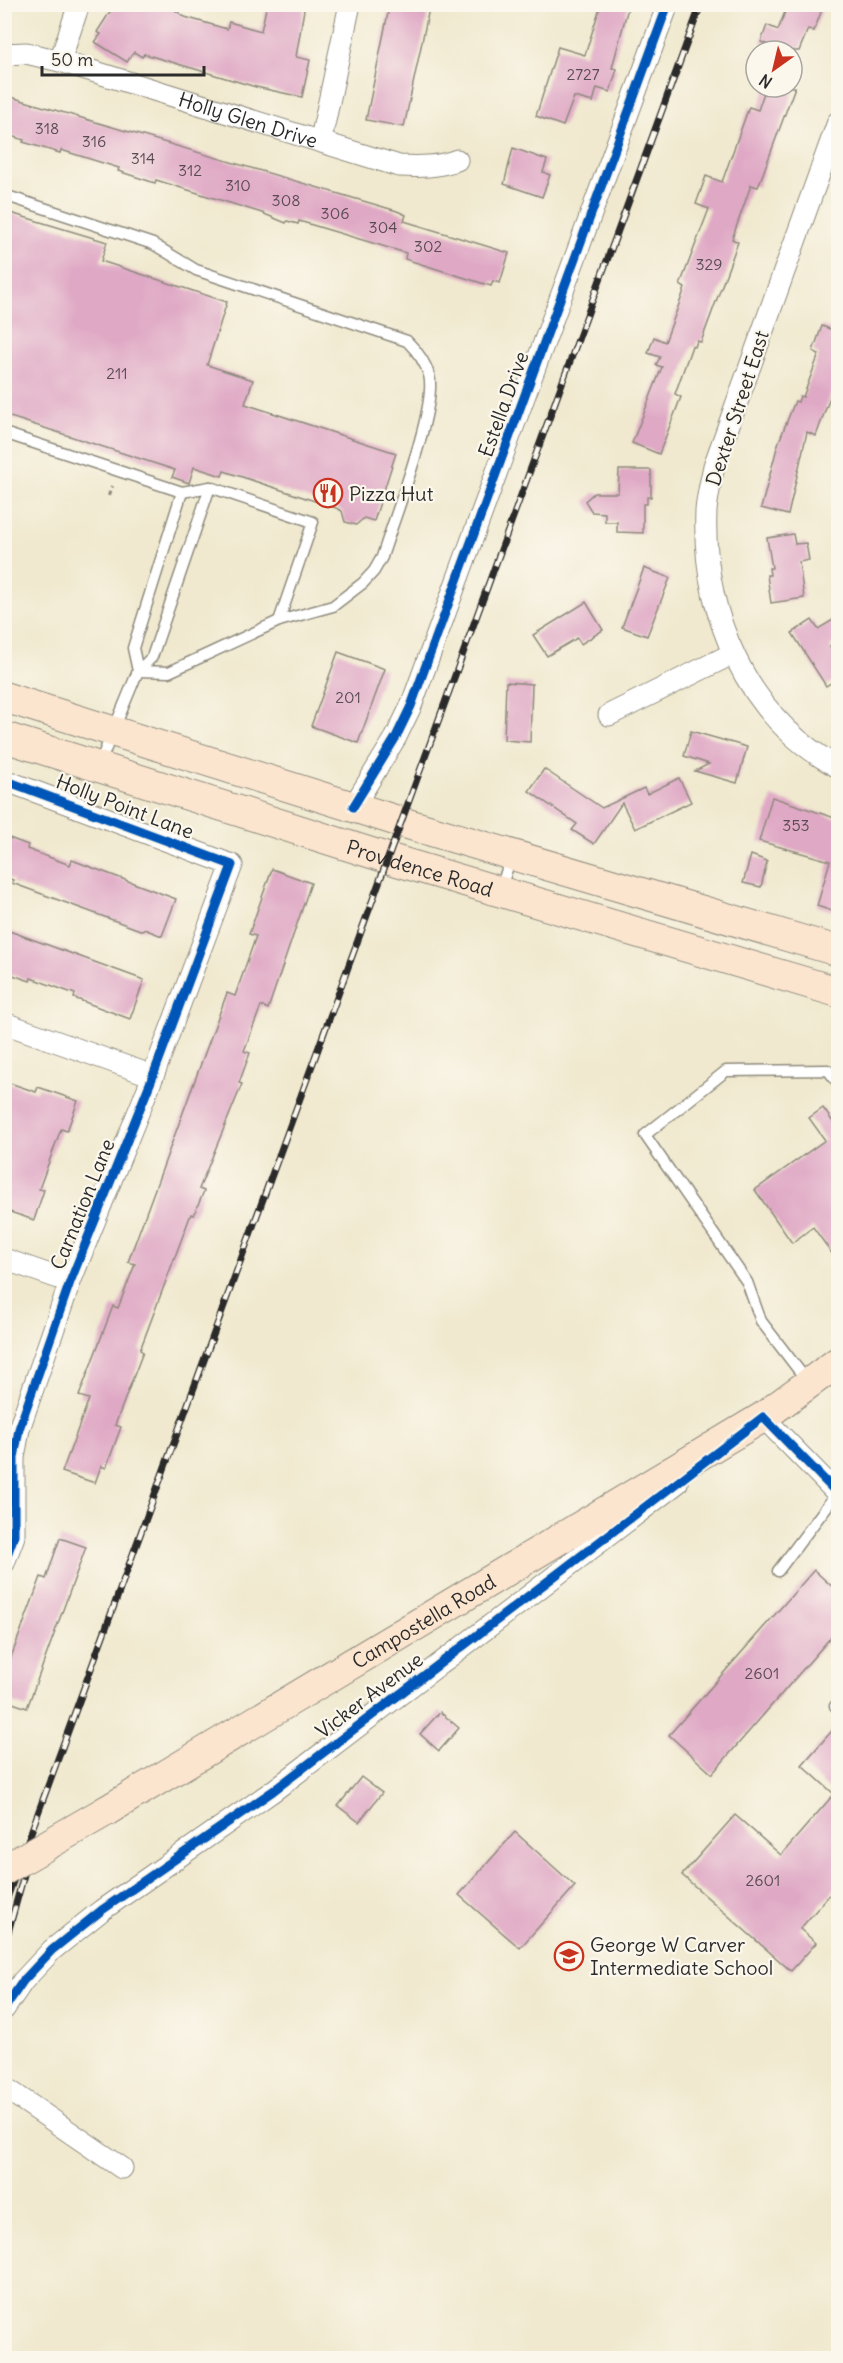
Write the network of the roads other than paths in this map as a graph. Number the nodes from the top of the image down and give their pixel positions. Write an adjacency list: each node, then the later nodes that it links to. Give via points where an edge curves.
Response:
1 (79, 4): 5 (street)
2 (350, 4): 7 (street)
3 (668, 4): 23 (street, Estella Drive, via 419,685 396,737)
4 (4, 54): 5 (street, Holly Glen Drive, via 26,53)
5 (60, 61): 7 (street, Holly Glen Drive)
6 (838, 122): 14 (street, Dexter Street East, via 714,466 706,510 708,564 715,608)
7 (321, 139): 8 (street, Holly Glen Drive, via 399,166 444,165)
8 (458, 160)
9 (4, 195): 13 (lane, via 153,244 196,270 407,341 419,354 429,377 430,404 382,557 363,583 333,606)
10 (4, 433): 12 (lane)
11 (210, 487): 12 (lane); 13 (lane, via 313,522); 15 (lane, via 152,657)
12 (182, 492): 15 (lane, via 133,648)
13 (279, 621): 15 (lane, via 169,672)
14 (732, 654): 17 (street); 20 (street, Dexter Street East, via 764,703 789,730)
15 (138, 671): 18 (lane)
16 (4, 697): 18 (main road, Providence Road)
17 (609, 715)
18 (113, 732): 21 (lane); 23 (main road, Providence Road)
19 (4, 737): 21 (main road, Providence Road)
20 (838, 767)
21 (98, 768): 26 (main road, Providence Road)
22 (4, 780): 25 (street, Holly Point Lane)
23 (353, 807): 24 (main road, Providence Road)
24 (512, 855): 26 (lane); 27 (main road, Providence Road)
25 (232, 866): 30 (street, Carnation Lane)
26 (500, 891): 28 (main road, Providence Road)
27 (838, 951)
28 (838, 992)
29 (4, 1023): 30 (street)
30 (153, 1076): 33 (street, Carnation Lane)
31 (838, 1083): 35 (lane, via 828,1070 726,1071 645,1135 747,1282 761,1321)
32 (4, 1259): 33 (street)
33 (70, 1282): 38 (street, Carnation Lane, via 18,1429 14,1536)
34 (838, 1362): 35 (main road, Campostella Road)
35 (809, 1383): 36 (main road, Campostella Road)
36 (763, 1417): 37 (street); 40 (main road, Campostella Road, bridge); 41 (street, Vicker Avenue, via 273,1791 102,1910 52,1950)
37 (838, 1493): 39 (lane)
38 (4, 1563)
39 (778, 1571)
40 (4, 1870)
41 (4, 2009)
42 (4, 2087): 43 (street)
43 (122, 2168)

